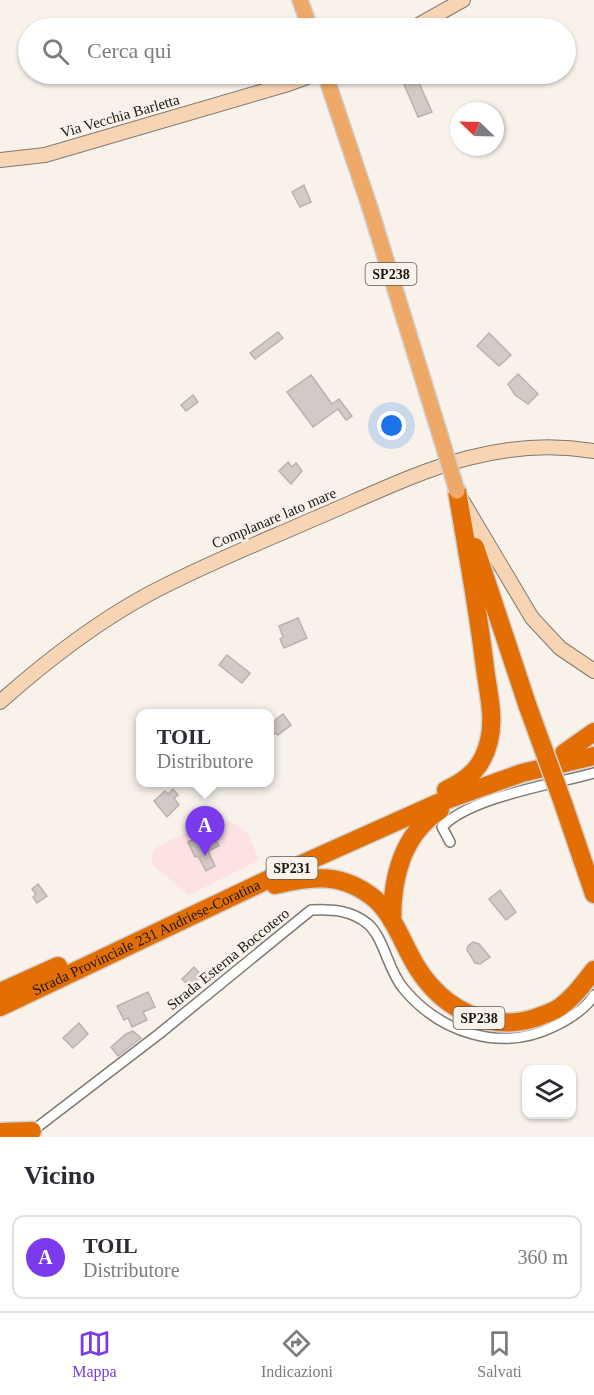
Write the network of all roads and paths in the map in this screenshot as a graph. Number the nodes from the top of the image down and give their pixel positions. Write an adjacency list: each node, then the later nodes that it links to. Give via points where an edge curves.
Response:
1 (300, 0): 3 (main road)
2 (464, 0): 4 (street)
3 (306, 18)
4 (431, 18)
5 (288, 84): 7 (street, Via Vecchia Barletta, via 45,155)
6 (329, 84): 9 (main road, SP238, bridge)
7 (0, 160)
8 (594, 451): 11 (street, Complanare lato mare, via 494,451 426,471 145,596 63,650)
9 (457, 491): 10 (street, via 532,618 560,648); 17 (highway, via 481,635 491,725 489,742 475,771 463,782); 19 (highway, SP238, bridge)
10 (594, 671)
11 (0, 702)
12 (594, 732): 14 (highway)
13 (594, 745): 14 (highway, Strada Provinciale 231 Andriese-Coratina / SP231)
14 (564, 753): 17 (highway, Strada Provinciale 231 Andriese-Coratina / SP231, via 509,766)
15 (593, 772): 16 (highway, Strada Provinciale 231 Andriese-Coratina / SP231); 18 (street, via 477,805 452,817 442,827)
16 (522, 773): 20 (highway, via 513,783 442,808 417,830 407,844 395,877); 21 (highway, Strada Provinciale 231 Andriese-Coratina / SP231, via 438,803)
17 (418, 804): 23 (highway, Strada Provinciale 231 Andriese-Coratina / SP231)
18 (450, 842)
19 (594, 894)
20 (392, 921): 21 (highway, via 374,899 353,885 307,878 274,885 196,922); 22 (highway, SP238, via 417,968 436,992 456,1008 489,1022 526,1021 558,1009)
21 (150, 936): 25 (highway, Strada Provinciale 231 Andriese-Coratina / SP231)
22 (594, 970)
23 (0, 992)
24 (594, 995): 27 (street, Strada Esterna Boccotero, via 568,1020 544,1032 506,1039 478,1037 420,1008 401,986 370,926 355,914 312,910)
25 (0, 1007)
26 (0, 1132): 27 (highway)
27 (28, 1134)

